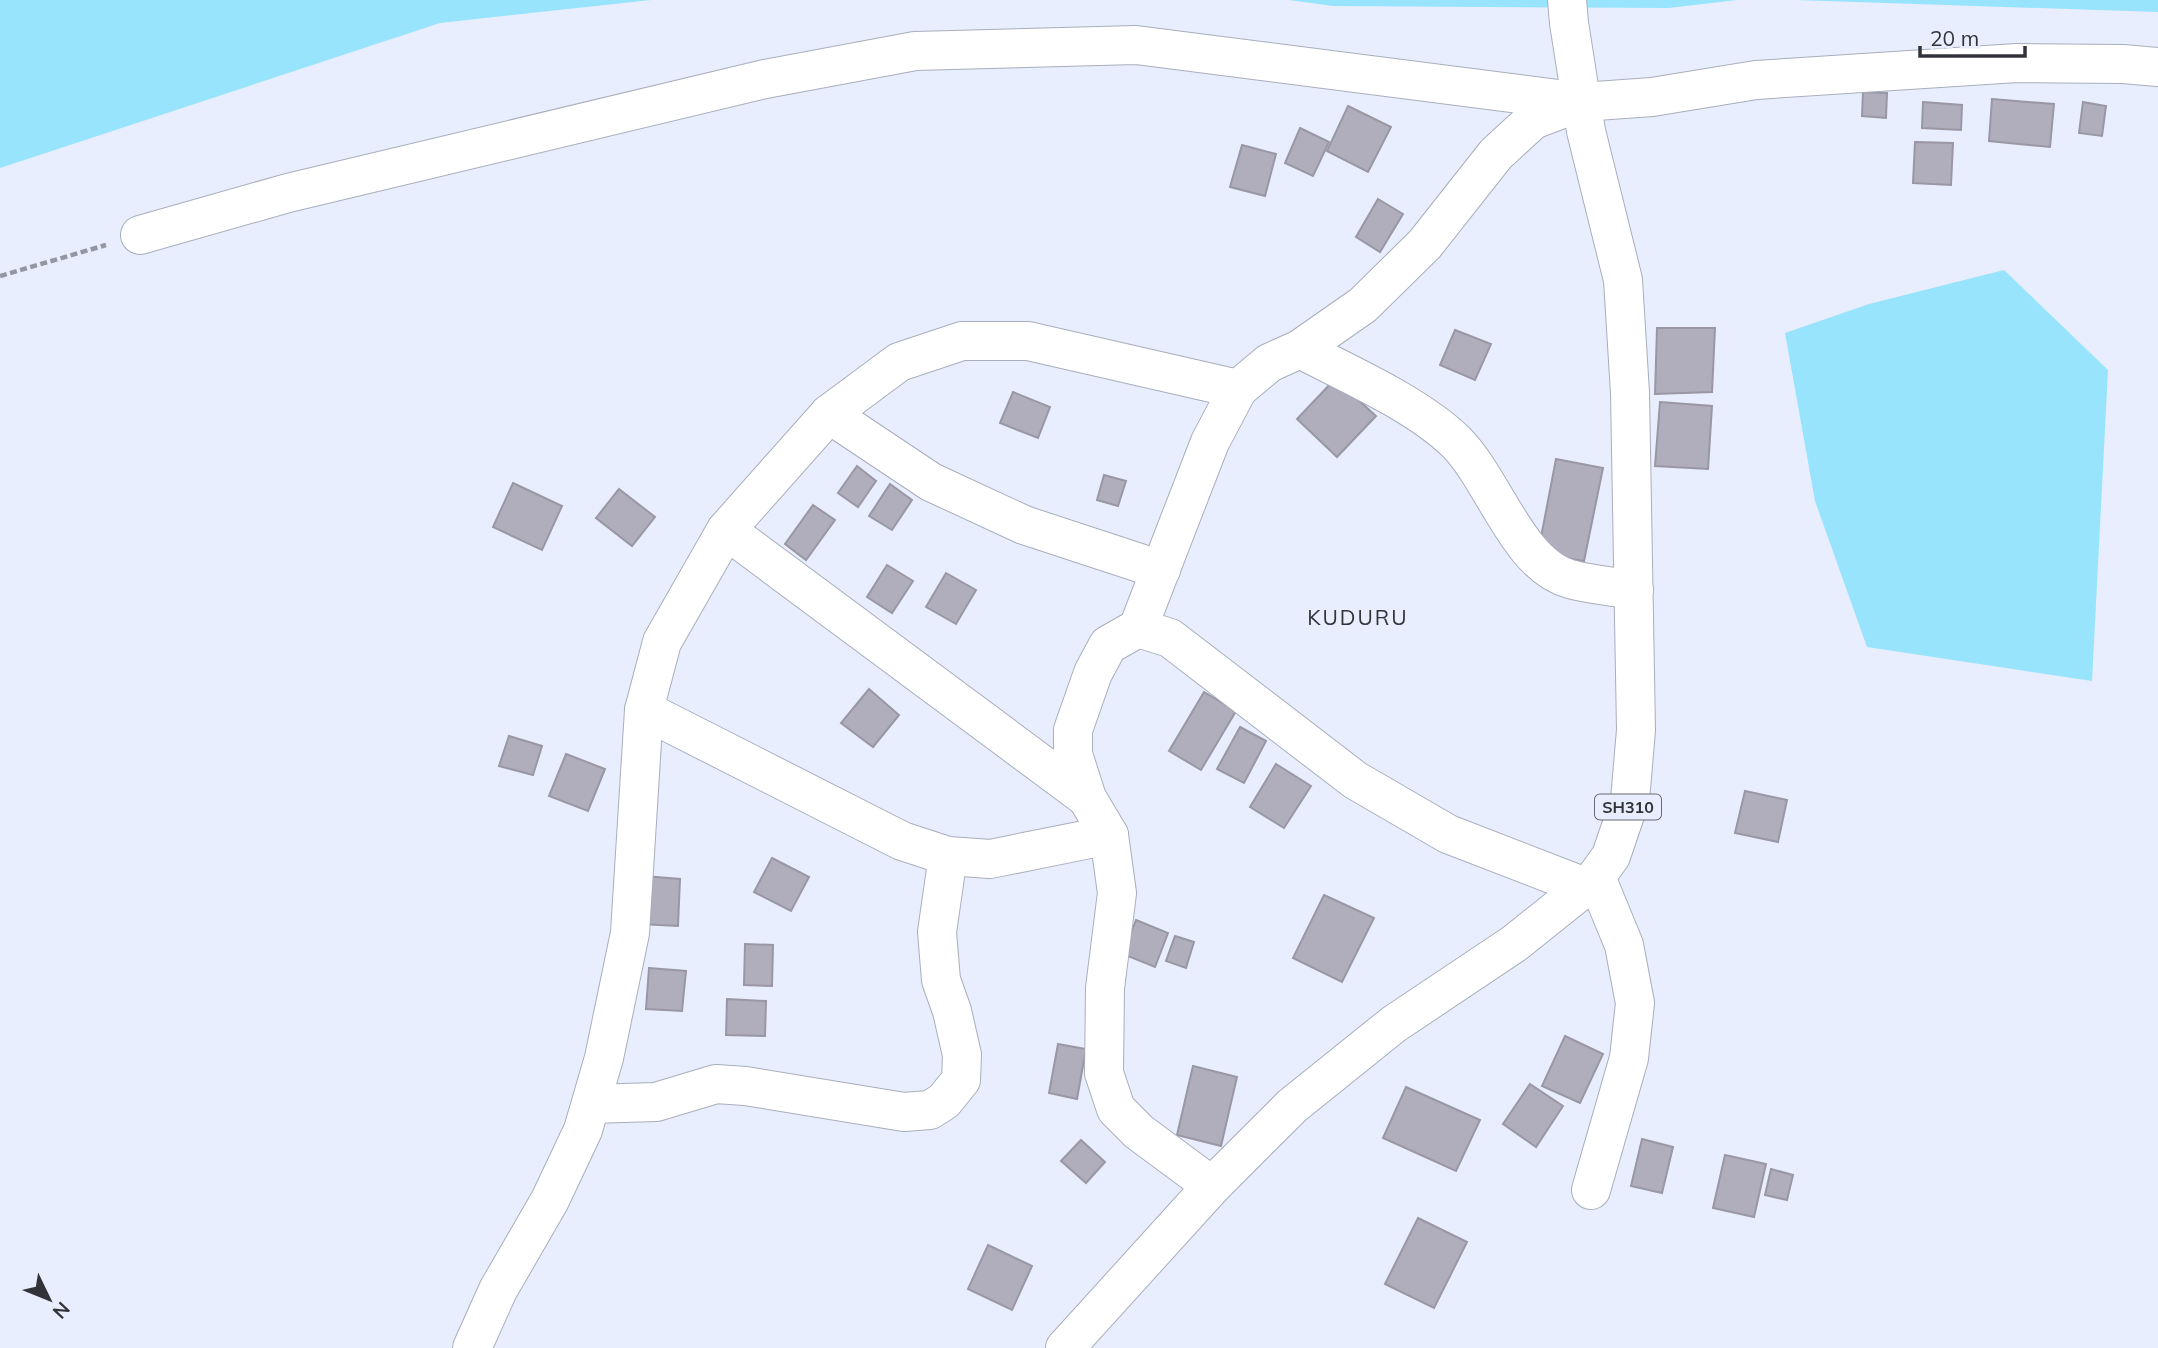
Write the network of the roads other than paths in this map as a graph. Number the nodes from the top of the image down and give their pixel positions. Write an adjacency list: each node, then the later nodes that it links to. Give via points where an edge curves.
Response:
1 (1568, 12): 3 (street, SH310)
2 (2158, 67): 3 (street, via 2017,63 1756,80 1652,97)
3 (1583, 102): 4 (street, via 1136,44 915,51 726,89 288,193); 5 (street, via 1533,120 1496,155 1425,244 1363,305); 10 (street, SH310, via 1623,280)
4 (141, 235)
5 (1300, 349): 6 (street, via 1269,363); 10 (street, via 1375,387 1455,442 1483,476 1515,531 1551,571 1569,579)
6 (1238, 389): 7 (street, via 1028,341 962,341 899,362); 9 (street, via 1210,442)
7 (829, 414): 8 (street); 9 (street, via 931,482 1024,525)
8 (726, 530): 12 (street, via 662,642); 13 (street)
9 (1161, 570): 11 (street)
10 (1634, 590): 16 (street, SH310, via 1636,730 1630,800 1611,856)
11 (1138, 628): 13 (street, via 1108,645 1073,730 1073,754); 16 (street, via 1170,638 1355,779 1448,834)
12 (644, 710): 15 (street, via 902,841); 17 (street, via 629,933)
13 (1087, 799): 14 (street)
14 (1109, 835): 15 (street, via 990,859); 18 (street, via 1117,893 1105,988 1104,1073 1116,1109 1139,1132)
15 (948, 856): 17 (street, via 937,932 941,980 962,1055 961,1080 930,1111 904,1112 716,1084 656,1102)
16 (1590, 882): 18 (street, SH310, via 1516,943 1363,1048 1292,1106); 19 (street, via 1624,945 1634,1003 1629,1058)
17 (591, 1104): 20 (street, via 550,1200 498,1290)
18 (1212, 1186): 21 (street, SH310)
19 (1591, 1190)
20 (472, 1348)
21 (1065, 1348)

